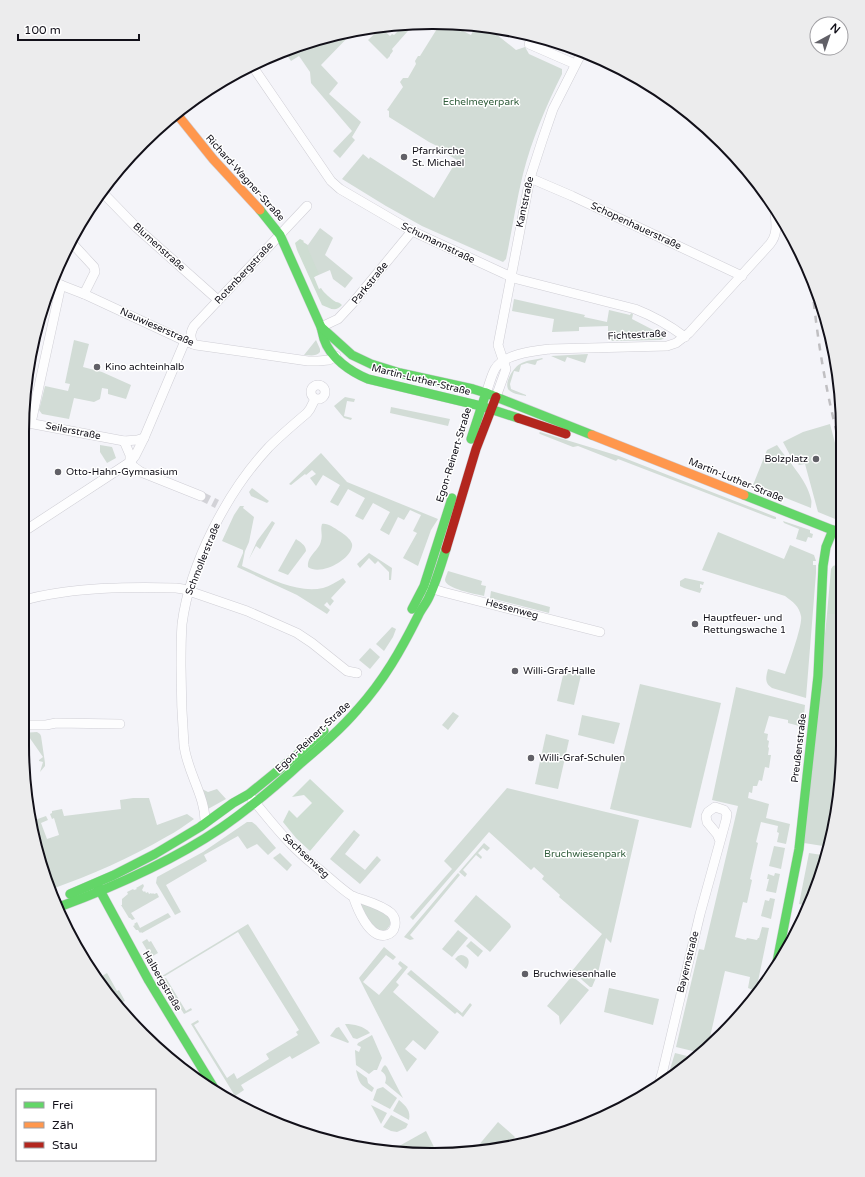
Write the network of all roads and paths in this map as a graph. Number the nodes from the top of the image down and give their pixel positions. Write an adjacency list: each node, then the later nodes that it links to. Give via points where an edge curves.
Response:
1 (529, 44): 3 (street)
2 (579, 57): 3 (street, Kantstraße)
3 (575, 64): 6 (street, Kantstraße, via 551,114)
4 (255, 70): 10 (street, Schumannstraße, via 331,181 340,189)
5 (180, 118): 11 (main road, Richard-Wagner-Straße)
6 (530, 178): 13 (street, Schopenhauerstraße); 14 (street, Kantstraße)
7 (106, 196): 18 (street, Blumenstraße, via 137,228)
8 (307, 206): 11 (street, Rotenbergstraße)
9 (775, 220): 13 (street, Fichtestraße, via 774,240)
10 (412, 231): 14 (street, Schumannstraße); 19 (street, Parkstraße, via 352,304 338,319)
11 (280, 235): 18 (street, Rotenbergstraße); 19 (main road, Richard-Wagner-Straße)
12 (75, 246): 17 (street, via 94,267)
13 (742, 276): 20 (street, Fichtestraße)
14 (511, 277): 20 (street, Schumannstraße, via 634,309 651,316); 23 (street, Kantstraße, via 498,345)
15 (58, 284): 17 (street, Nauwieserstraße)
16 (54, 293): 28 (street)
17 (84, 294): 21 (street, Nauwieserstraße)
18 (218, 300): 21 (street, Rotenbergstraße, via 194,326)
19 (322, 328): 22 (main road, Martin-Luther-Straße, via 325,341); 24 (main road, Martin-Luther-Straße, via 345,350 370,365)
20 (685, 337): 23 (street, Fichtestraße, via 667,346 534,351)
21 (189, 342): 22 (street, Nauwieserstraße, via 256,354 318,361); 32 (street, Rotenbergstraße)
22 (336, 356): 27 (main road, Martin-Luther-Straße, via 348,368 368,379)
23 (503, 361): 24 (street, via 494,370); 25 (street, via 506,369)
24 (486, 393): 25 (main road, Martin-Luther-Straße); 27 (main road)
25 (496, 397): 29 (main road); 31 (main road, Martin-Luther-Straße)
26 (315, 399): 41 (street, Schmollerstraße, via 307,413 259,459 221,506)
27 (481, 406): 29 (main road, Martin-Luther-Straße); 39 (main road, Egon-Reinert-Straße)
28 (30, 408)
29 (491, 410): 31 (main road, Martin-Luther-Straße, via 571,435); 40 (main road, Egon-Reinert-Straße, via 481,434)
30 (29, 422): 33 (street, Seilerstraße)
31 (586, 433): 37 (main road, Martin-Luther-Straße)
32 (144, 438): 33 (street); 34 (street, Rotenbergstraße)
33 (124, 441): 34 (street)
34 (130, 462): 35 (street, via 141,472); 36 (street, Rotenbergstraße)
35 (201, 496)
36 (29, 527)
37 (836, 532)
38 (836, 533): 58 (main road, Preußenstraße, via 826,547 823,566 818,676 799,849)
39 (424, 586): 40 (street, Hessenweg); 45 (main road, Egon-Reinert-Straße, via 395,646 370,684)
40 (433, 589): 43 (street, Hessenweg); 50 (main road, Egon-Reinert-Straße, via 394,663 358,710)
41 (189, 592): 42 (street, via 176,588 85,589); 44 (street, via 247,611 297,633 348,671); 51 (street, Schmollerstraße, via 182,631 181,694 185,750 205,813)
42 (29, 599)
43 (600, 632)
44 (357, 673)
45 (341, 715)
46 (120, 724): 47 (street)
47 (29, 725)
48 (330, 725): 49 (main road, Egon-Reinert-Straße)
49 (249, 794): 50 (street, Sachsenweg); 51 (main road, Egon-Reinert-Straße)
50 (256, 803): 54 (main road, Egon-Reinert-Straße, via 180,853); 55 (street, Sachsenweg, via 294,848)
51 (205, 823): 53 (main road, Egon-Reinert-Straße, via 161,850)
52 (720, 842): 59 (street, Bayernstraße)
53 (96, 883): 54 (main road, Halbergstraße); 56 (main road, Egon-Reinert-Straße)
54 (101, 892): 57 (main road, Egon-Reinert-Straße); 60 (main road, Halbergstraße, via 148,981)
55 (352, 896): 55 (street, Sachsenweg, via 361,916 374,932 381,935 392,932 395,921 392,914)
56 (60, 898)
57 (63, 906)
58 (779, 951)
59 (661, 1077)
60 (210, 1081)

